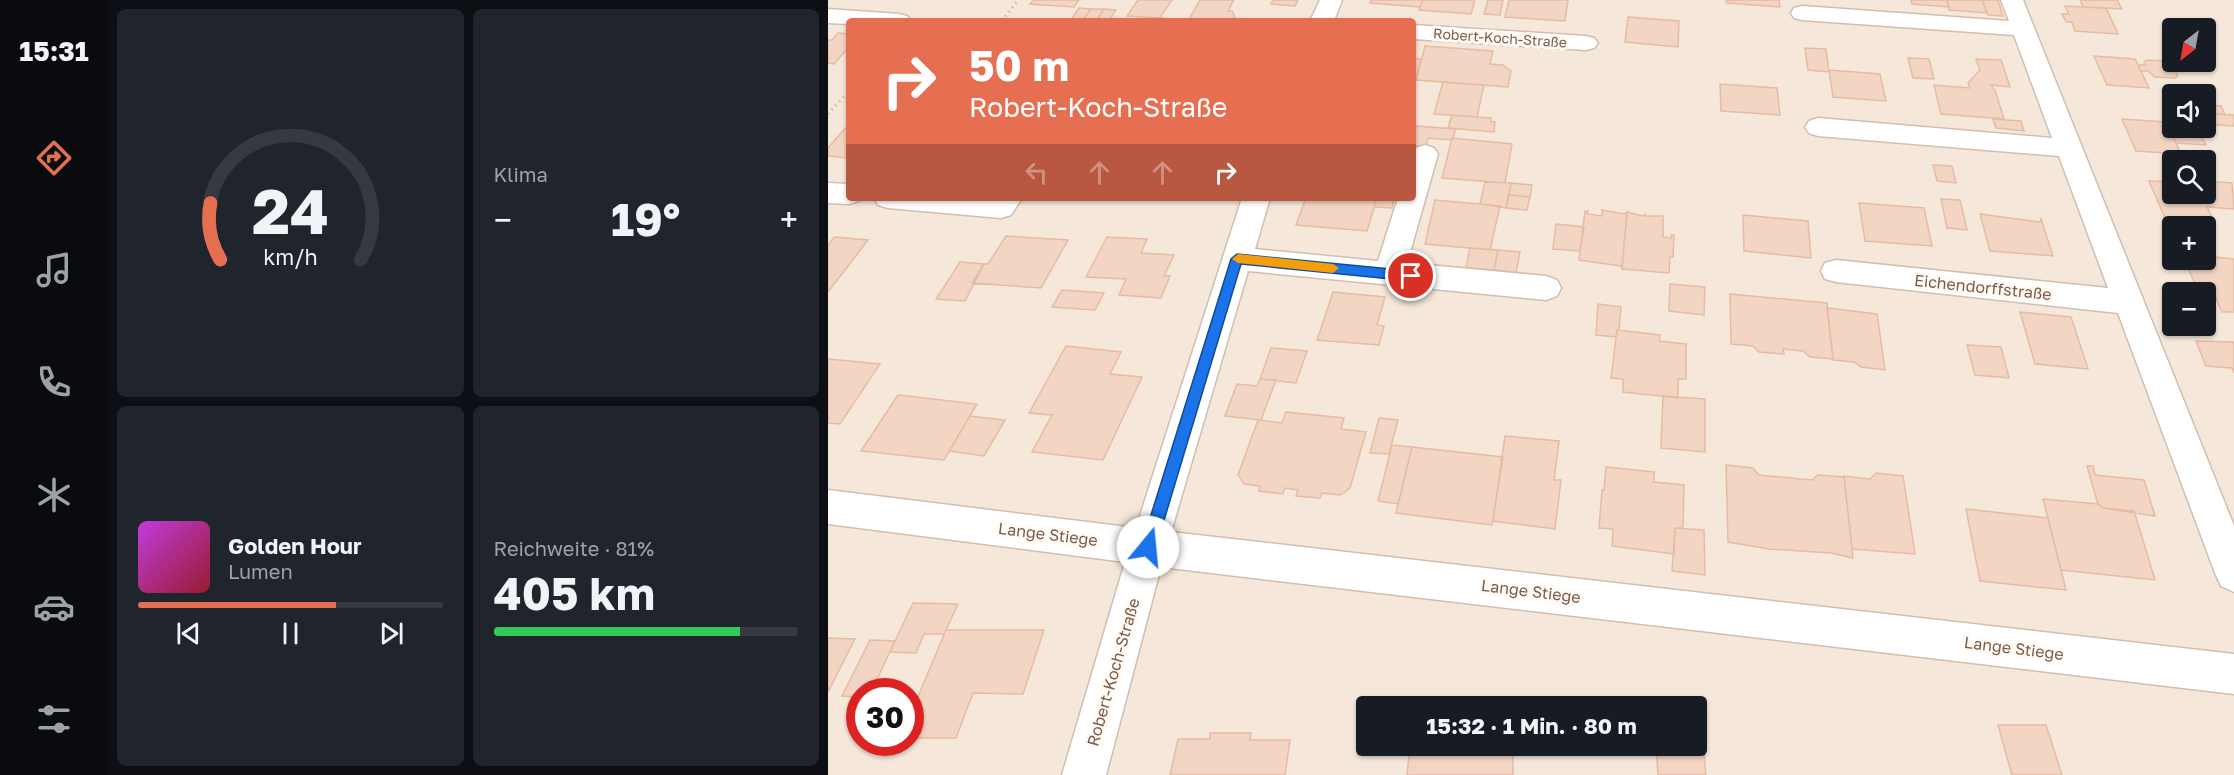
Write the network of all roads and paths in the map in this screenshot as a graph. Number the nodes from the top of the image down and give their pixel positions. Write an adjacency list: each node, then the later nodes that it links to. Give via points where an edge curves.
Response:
1 (1018, 0): 7 (path)
2 (1331, 0): 8 (street)
3 (2012, 0): 9 (street)
4 (1802, 13): 9 (street)
5 (828, 16): 6 (street)
6 (856, 18)
7 (1004, 18)
8 (1323, 18)
9 (2024, 29): 15 (street)
10 (1416, 32): 11 (street, Robert-Koch-Straße)
11 (1586, 44)
12 (846, 94): 13 (path)
13 (828, 114)
14 (1818, 127): 15 (street)
15 (2070, 148): 28 (street)
16 (1425, 154): 17 (street)
17 (1416, 183)
18 (828, 192): 19 (street)
19 (846, 194)
20 (922, 201): 21 (street, via 1001,208)
21 (1006, 201)
22 (1255, 201): 24 (street, Robert-Koch-Straße)
23 (1411, 201): 26 (street)
24 (1237, 259): 26 (street); 30 (street, Robert-Koch-Straße)
25 (1836, 271): 28 (street, Eichendorffstraße)
26 (1389, 274): 27 (street)
27 (1546, 288)
28 (2129, 302): 31 (street)
29 (828, 507): 30 (street, Lange Stiege)
30 (1148, 547): 32 (street, Lange Stiege); 33 (street, Robert-Koch-Straße)
31 (2234, 573)
32 (2234, 675)
33 (1084, 775)

